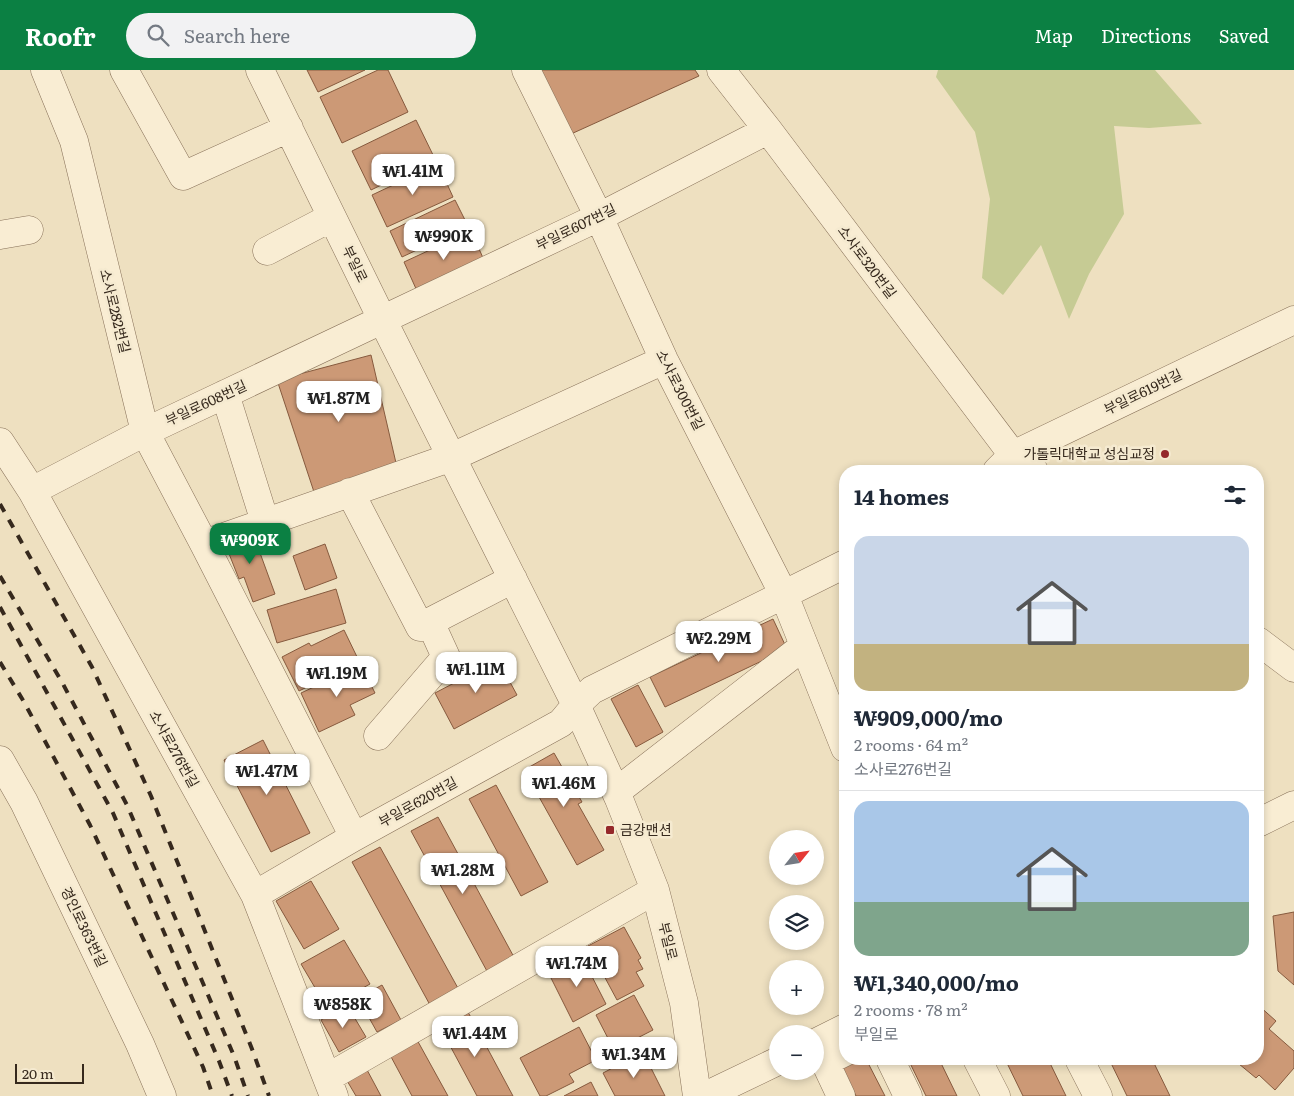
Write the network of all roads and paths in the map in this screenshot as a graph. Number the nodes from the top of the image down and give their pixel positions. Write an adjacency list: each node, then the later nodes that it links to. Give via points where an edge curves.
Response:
1 (45, 70): 17 (street, 소사로282번길, via 74,141)
2 (124, 70): 6 (street, via 183,176)
3 (260, 70): 6 (street, 부일로)
4 (526, 70): 9 (street, 소사로300번길)
5 (720, 70): 7 (street, 소사로320번길)
6 (289, 128): 8 (street, 부일로)
7 (768, 130): 9 (street, 부일로607번길); 20 (street, 소사로320번길)
8 (332, 217): 12 (street); 13 (street, 부일로)
9 (599, 217): 13 (street, 부일로607번길); 15 (street, 소사로300번길)
10 (29, 230): 11 (street)
11 (0, 235)
12 (267, 250)
13 (382, 320): 16 (street, 부일로608번길); 19 (street, 부일로)
14 (1294, 320): 20 (street, 부일로619번길)
15 (664, 360): 19 (street); 27 (street, 소사로300번길)
16 (225, 394): 17 (street, 부일로608번길); 23 (street)
17 (145, 432): 21 (street, 부일로608번길); 24 (street, 소사로282번길)
18 (0, 442): 21 (street, 소사로276번길)
19 (452, 457): 22 (street); 26 (street, 부일로)
20 (1005, 463)
21 (32, 491): 41 (street, 소사로276번길)
22 (350, 492): 23 (street); 28 (street, via 420,627)
23 (266, 522): 24 (street)
24 (204, 544): 39 (street, 소사로282번길)
25 (839, 567): 27 (street)
26 (513, 579): 28 (street); 32 (street, 부일로)
27 (784, 595): 29 (street, 소사로300번길); 32 (street, via 592,690)
28 (430, 622): 34 (street, via 446,657)
29 (804, 646): 33 (street, 소사로300번길); 36 (street)
30 (1264, 646): 31 (street)
31 (1294, 668)
32 (576, 705): 36 (street, 부일로); 39 (street, 부일로620번길, via 561,723)
33 (838, 708)
34 (378, 736)
35 (0, 760): 50 (street, 경인로363번길, via 24,802 128,1017)
36 (616, 792): 40 (street, 부일로)
37 (1294, 805): 38 (street)
38 (1264, 820)
39 (354, 837): 41 (street, 부일로620번길)
40 (655, 890): 49 (street); 51 (street, 부일로, via 684,1003)
41 (255, 895): 49 (street, 소사로276번길)
42 (839, 1031): 43 (street)
43 (824, 1038)
44 (839, 1055): 53 (street, via 825,1062)
45 (769, 1065): 52 (street)
46 (893, 1065): 54 (street)
47 (980, 1065): 55 (street)
48 (1082, 1065): 56 (street)
49 (330, 1087)
50 (162, 1096)
51 (697, 1096)
52 (705, 1096)
53 (841, 1096)
54 (908, 1096)
55 (996, 1096)
56 (1098, 1096)

